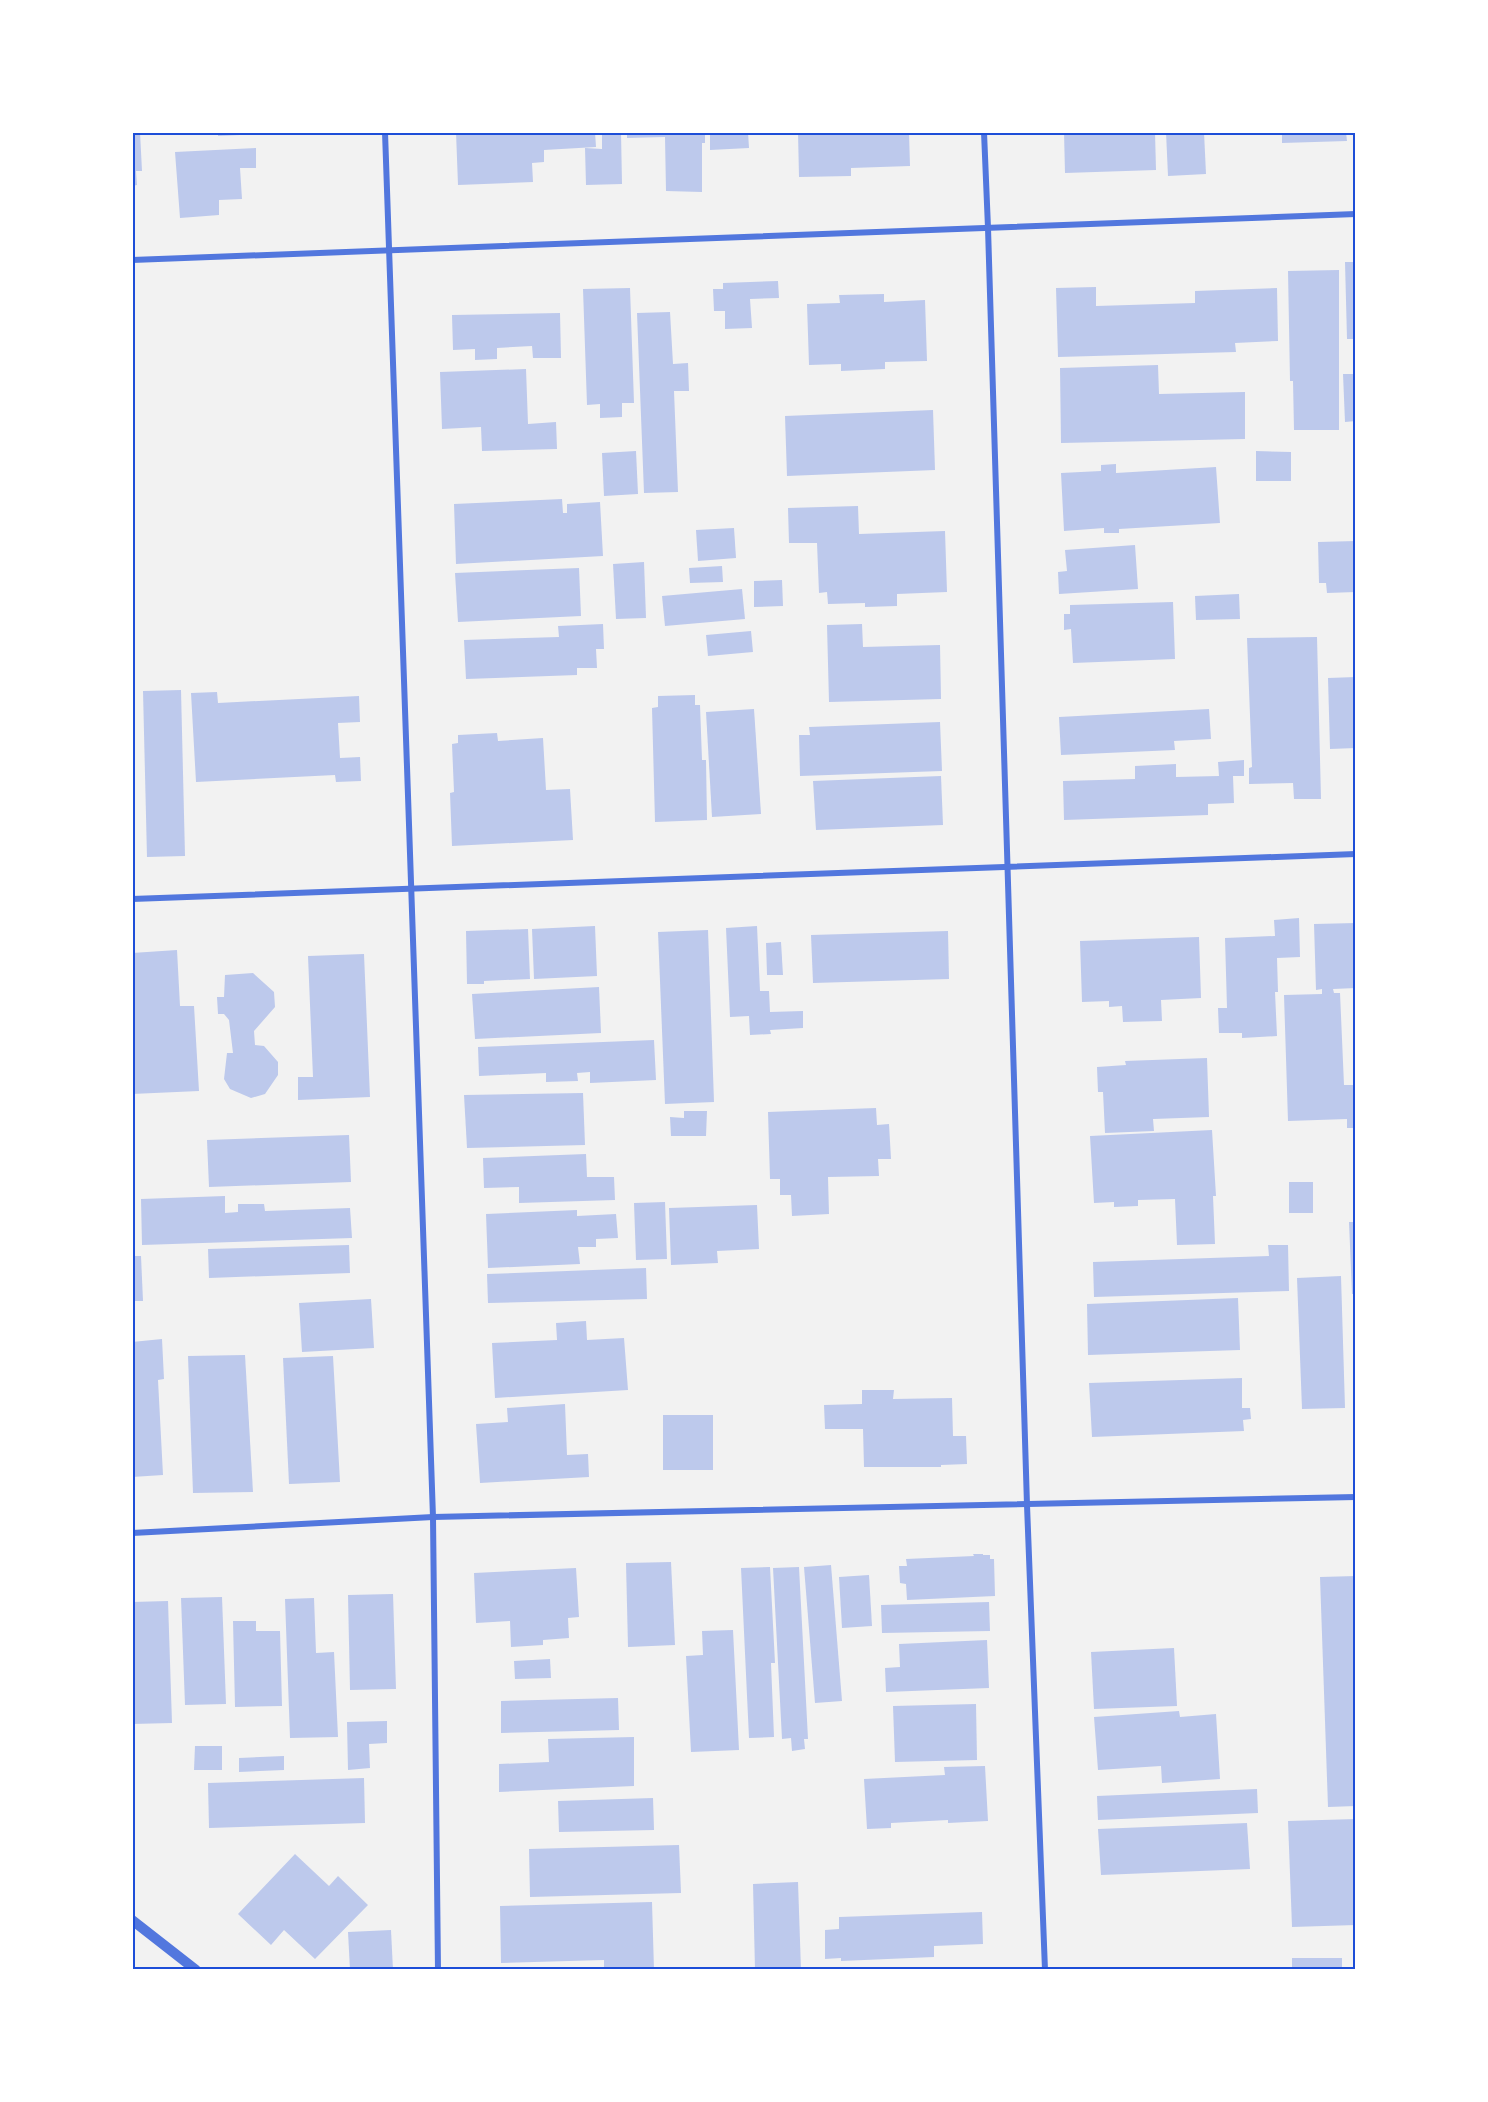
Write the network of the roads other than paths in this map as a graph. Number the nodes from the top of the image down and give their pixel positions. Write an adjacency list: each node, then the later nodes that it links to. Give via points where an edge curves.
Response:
1 (385, 132): 5 (street)
2 (984, 132): 4 (street)
3 (1356, 214): 4 (street)
4 (988, 228): 5 (street); 8 (street)
5 (389, 251): 6 (street); 9 (street)
6 (132, 260)
7 (1356, 855): 8 (street)
8 (1007, 867): 9 (street); 12 (street)
9 (412, 889): 10 (street); 13 (street)
10 (132, 899)
11 (1356, 1497): 12 (street)
12 (1027, 1505): 13 (street); 18 (street)
13 (434, 1517): 14 (street); 17 (street)
14 (132, 1533)
15 (132, 1920): 16 (street)
16 (196, 1970)
17 (438, 1970)
18 (1045, 1970)

